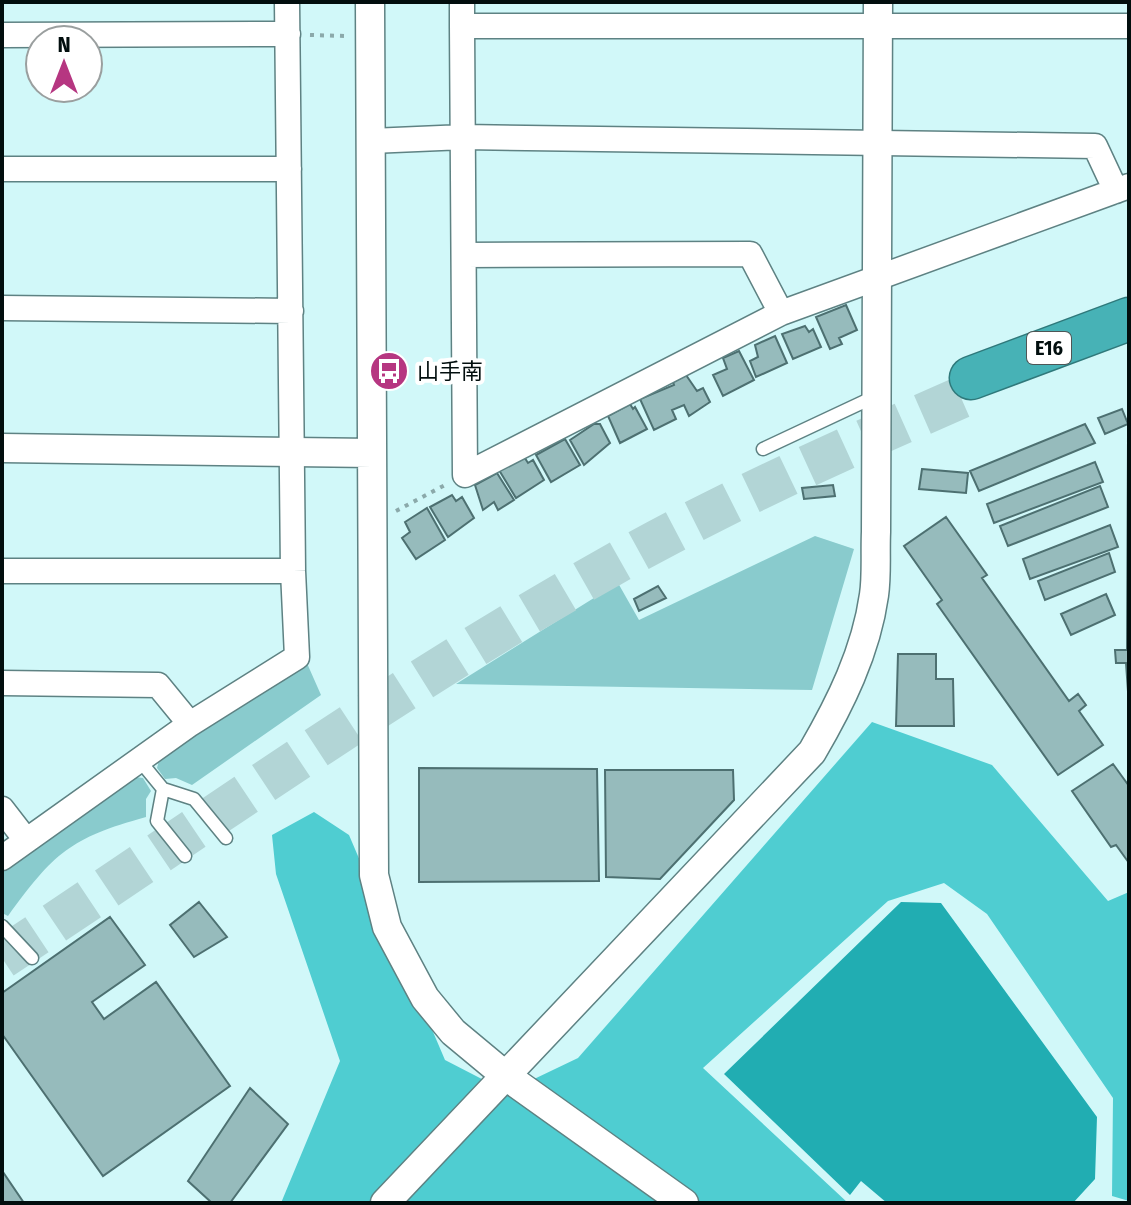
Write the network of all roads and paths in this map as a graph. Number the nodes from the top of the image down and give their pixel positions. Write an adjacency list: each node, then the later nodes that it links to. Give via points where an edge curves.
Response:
1 (287, 2): 6 (street)
2 (370, 2): 8 (street)
3 (462, 14): 4 (street); 9 (street)
4 (878, 14): 5 (street); 11 (street)
5 (1129, 26)
6 (288, 34): 7 (street); 8 (path); 13 (street)
7 (2, 35)
8 (370, 36): 10 (street)
9 (464, 137): 10 (street); 11 (street); 15 (street)
10 (371, 141): 26 (street)
11 (878, 142): 14 (street, via 1095,146); 16 (street)
12 (2, 169): 13 (street)
13 (289, 169): 18 (street)
14 (1122, 189): 16 (street)
15 (465, 255): 19 (street, via 750,254); 27 (street)
16 (878, 276): 19 (street); 22 (street)
17 (2, 308): 18 (street)
18 (291, 311): 25 (street)
19 (781, 313): 27 (street)
20 (1129, 319): 21 (highway, E16, via 973,385)
21 (1129, 333)
22 (878, 395): 24 (lane); 42 (street, via 874,596 859,656 837,710 812,752)
23 (2, 448): 25 (street)
24 (763, 449)
25 (293, 452): 26 (street); 30 (street)
26 (372, 453): 28 (street)
27 (465, 475): 28 (path)
28 (372, 523): 42 (street, via 374,875 387,927 425,998 453,1032)
29 (2, 571): 30 (street)
30 (293, 571): 32 (street, via 297,657)
31 (2, 683): 32 (street, via 158,685)
32 (190, 724): 33 (street)
33 (140, 761): 34 (lane); 37 (street)
34 (163, 789): 36 (lane, via 194,799); 38 (lane, via 157,821)
35 (2, 809): 37 (street)
36 (226, 838)
37 (26, 840): 39 (street)
38 (185, 856)
39 (2, 858)
40 (2, 926): 41 (lane)
41 (32, 958)
42 (506, 1076): 43 (street); 44 (street)
43 (385, 1203)
44 (684, 1203)

